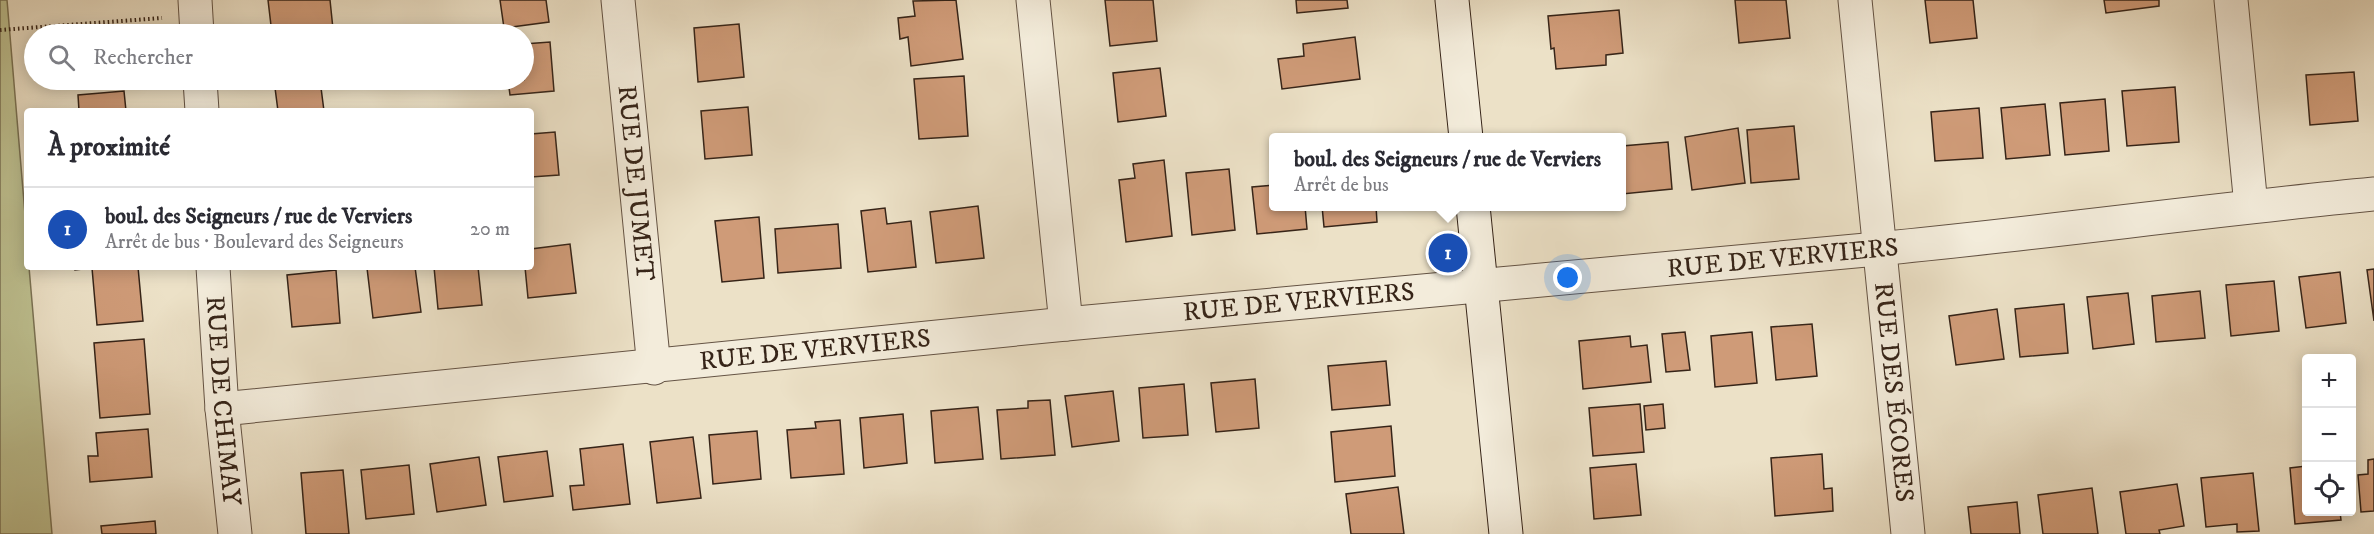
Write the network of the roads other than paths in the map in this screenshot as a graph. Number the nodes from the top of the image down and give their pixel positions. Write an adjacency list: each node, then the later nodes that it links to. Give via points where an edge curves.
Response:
1 (618, 0): 16 (street, RUE DE JUMET)
2 (1033, 0): 15 (street)
3 (1452, 0): 8 (street)
4 (1855, 0): 12 (street, RUE DES ÉCORES)
5 (2231, 0): 10 (street)
6 (201, 90): 7 (street)
7 (202, 108)
8 (1465, 133)
9 (2374, 194): 10 (street, RUE DE VERVIERS)
10 (2251, 206): 12 (street, RUE DE VERVIERS)
11 (1473, 211): 14 (street)
12 (1881, 249): 14 (street, RUE DE VERVIERS); 20 (street, RUE DES ÉCORES)
13 (213, 270): 17 (street, RUE DE CHIMAY)
14 (1480, 284): 15 (street, RUE DE VERVIERS); 19 (street)
15 (1066, 324): 16 (street, RUE DE VERVIERS)
16 (654, 368): 17 (street, RUE DE VERVIERS)
17 (222, 409): 18 (street, RUE DE CHIMAY)
18 (235, 534)
19 (1506, 534)
20 (1908, 534)

